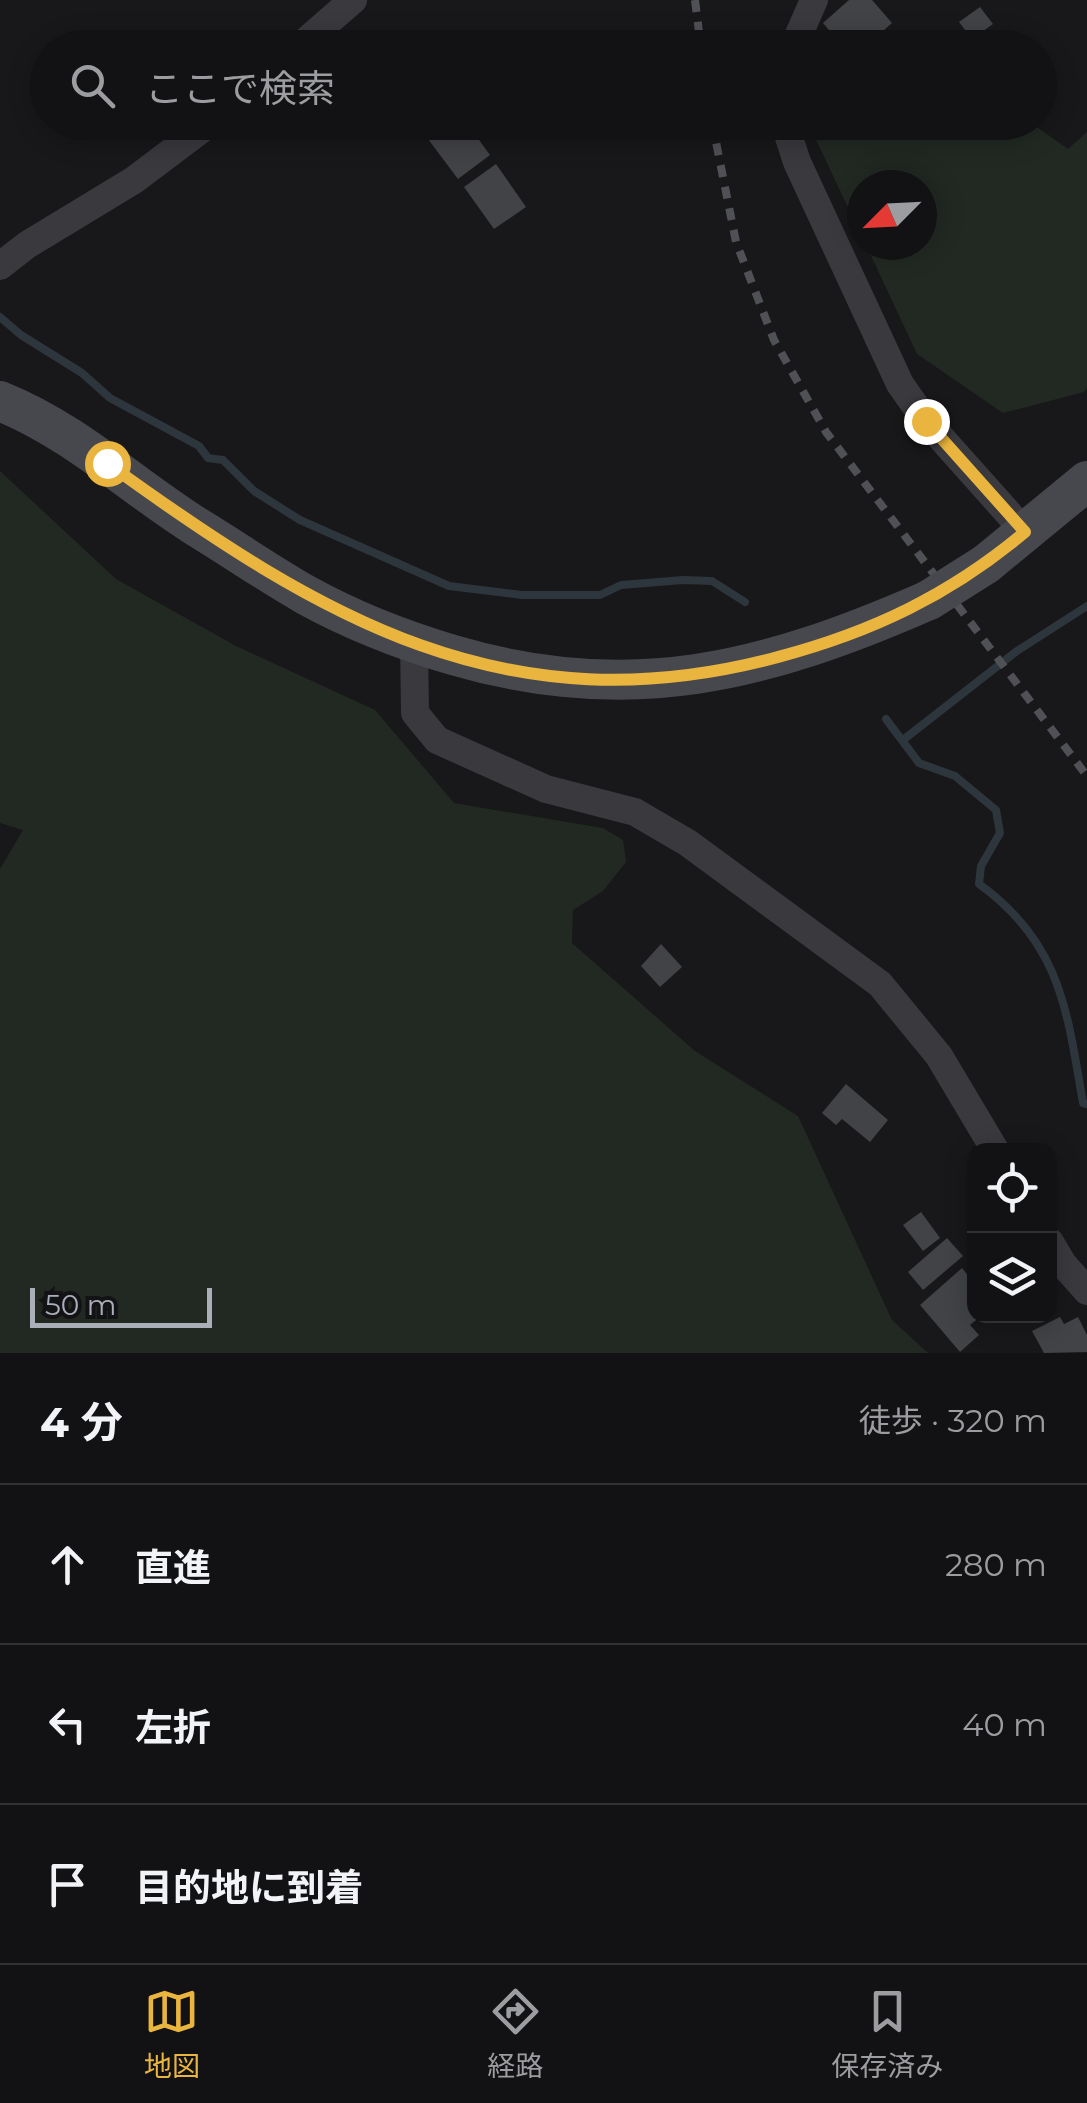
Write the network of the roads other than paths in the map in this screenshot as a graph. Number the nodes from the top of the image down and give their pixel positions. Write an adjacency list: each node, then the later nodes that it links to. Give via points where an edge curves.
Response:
1 (353, 0): 3 (street)
2 (814, 0): 4 (street)
3 (319, 30)
4 (801, 30)
5 (187, 140): 7 (street)
6 (790, 140): 10 (street, via 900,384)
7 (0, 266)
8 (0, 400): 11 (street, via 306,595)
9 (1087, 481): 10 (street)
10 (1025, 532): 11 (street, bridge, via 930,600 820,646 705,674 561,679 507,671)
11 (414, 643): 12 (street, via 415,713 437,740 546,789 634,812 688,843 880,984 939,1056)
12 (991, 1143)
13 (1057, 1254): 14 (street)
14 (1087, 1291)

